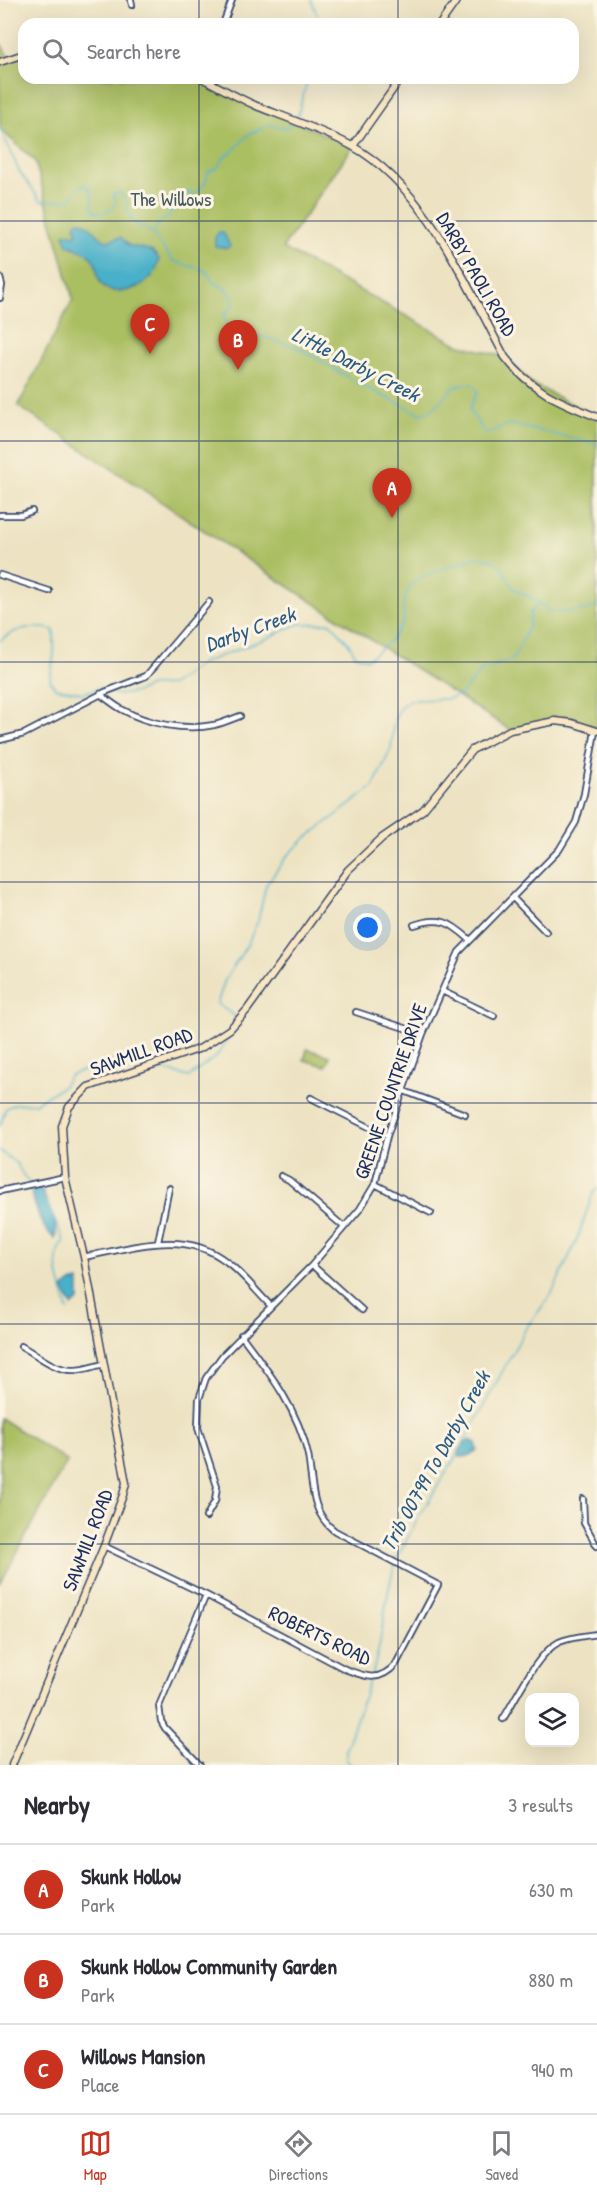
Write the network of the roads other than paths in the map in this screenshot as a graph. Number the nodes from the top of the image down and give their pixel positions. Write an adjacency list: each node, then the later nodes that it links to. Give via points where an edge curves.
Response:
1 (232, 0): 3 (street)
2 (457, 0): 4 (street)
3 (225, 18)
4 (444, 18)
5 (18, 56): 6 (street)
6 (0, 62)
7 (214, 84): 9 (street, DARBY PAOLI ROAD)
8 (397, 84): 9 (street)
9 (353, 146): 12 (street, DARBY PAOLI ROAD, via 397,180 429,220 516,371 566,405)
10 (0, 278): 11 (street)
11 (0, 298)
12 (597, 417)
13 (32, 511): 14 (street, via 18,516)
14 (0, 515)
15 (0, 575): 16 (street)
16 (49, 591)
17 (209, 602): 18 (street, via 146,676)
18 (102, 693): 19 (street, via 122,710 147,721 191,727); 21 (street, via 24,734)
19 (240, 716)
20 (596, 731): 22 (street, GREENE COUNTRIE DRIVE, via 576,822 559,850); 35 (street, SAWMILL ROAD, via 555,722 510,730 472,750 423,810 382,838 348,870 230,1029 201,1048 82,1092 69,1107 62,1126)
21 (0, 740)
22 (513, 898): 24 (street); 25 (street, GREENE COUNTRIE DRIVE)
23 (414, 925): 25 (street, via 442,921 454,925)
24 (546, 932)
25 (469, 939): 26 (street, GREENE COUNTRIE DRIVE, via 459,952)
26 (442, 992): 28 (street); 29 (street, GREENE COUNTRIE DRIVE)
27 (356, 1012): 29 (street)
28 (494, 1016)
29 (423, 1034): 30 (street, GREENE COUNTRIE DRIVE)
30 (404, 1091): 32 (street); 33 (street, GREENE COUNTRIE DRIVE)
31 (311, 1098): 33 (street)
32 (465, 1114)
33 (387, 1136): 36 (street, GREENE COUNTRIE DRIVE)
34 (281, 1176): 40 (street)
35 (65, 1177): 38 (street); 42 (street, SAWMILL ROAD)
36 (375, 1184): 39 (street); 40 (street, GREENE COUNTRIE DRIVE)
37 (169, 1188): 41 (street)
38 (0, 1191)
39 (432, 1213)
40 (344, 1227): 43 (street, GREENE COUNTRIE DRIVE)
41 (158, 1242): 42 (street); 44 (street, via 189,1244 213,1253 229,1263)
42 (84, 1257): 48 (street, SAWMILL ROAD)
43 (312, 1265): 44 (street, GREENE COUNTRIE DRIVE); 45 (street)
44 (270, 1305): 46 (street, GREENE COUNTRIE DRIVE)
45 (362, 1310)
46 (242, 1335): 50 (street, GREENE COUNTRIE DRIVE, via 211,1371 199,1399 198,1428 217,1486 215,1501); 53 (street, ROBERTS ROAD, via 290,1405 306,1449 314,1500 325,1521 335,1531 438,1585 396,1664 380,1676 366,1677)
47 (21, 1346): 48 (street, via 73,1371)
48 (104, 1364): 51 (street, SAWMILL ROAD, via 126,1483)
49 (583, 1499): 52 (street, via 584,1523)
50 (206, 1516)
51 (104, 1546): 53 (street, ROBERTS ROAD); 56 (street, SAWMILL ROAD)
52 (597, 1546)
53 (206, 1595): 57 (street, via 159,1706 165,1728)
54 (597, 1634): 55 (street, via 561,1642 549,1649)
55 (503, 1719)
56 (12, 1765)
57 (200, 1765)

